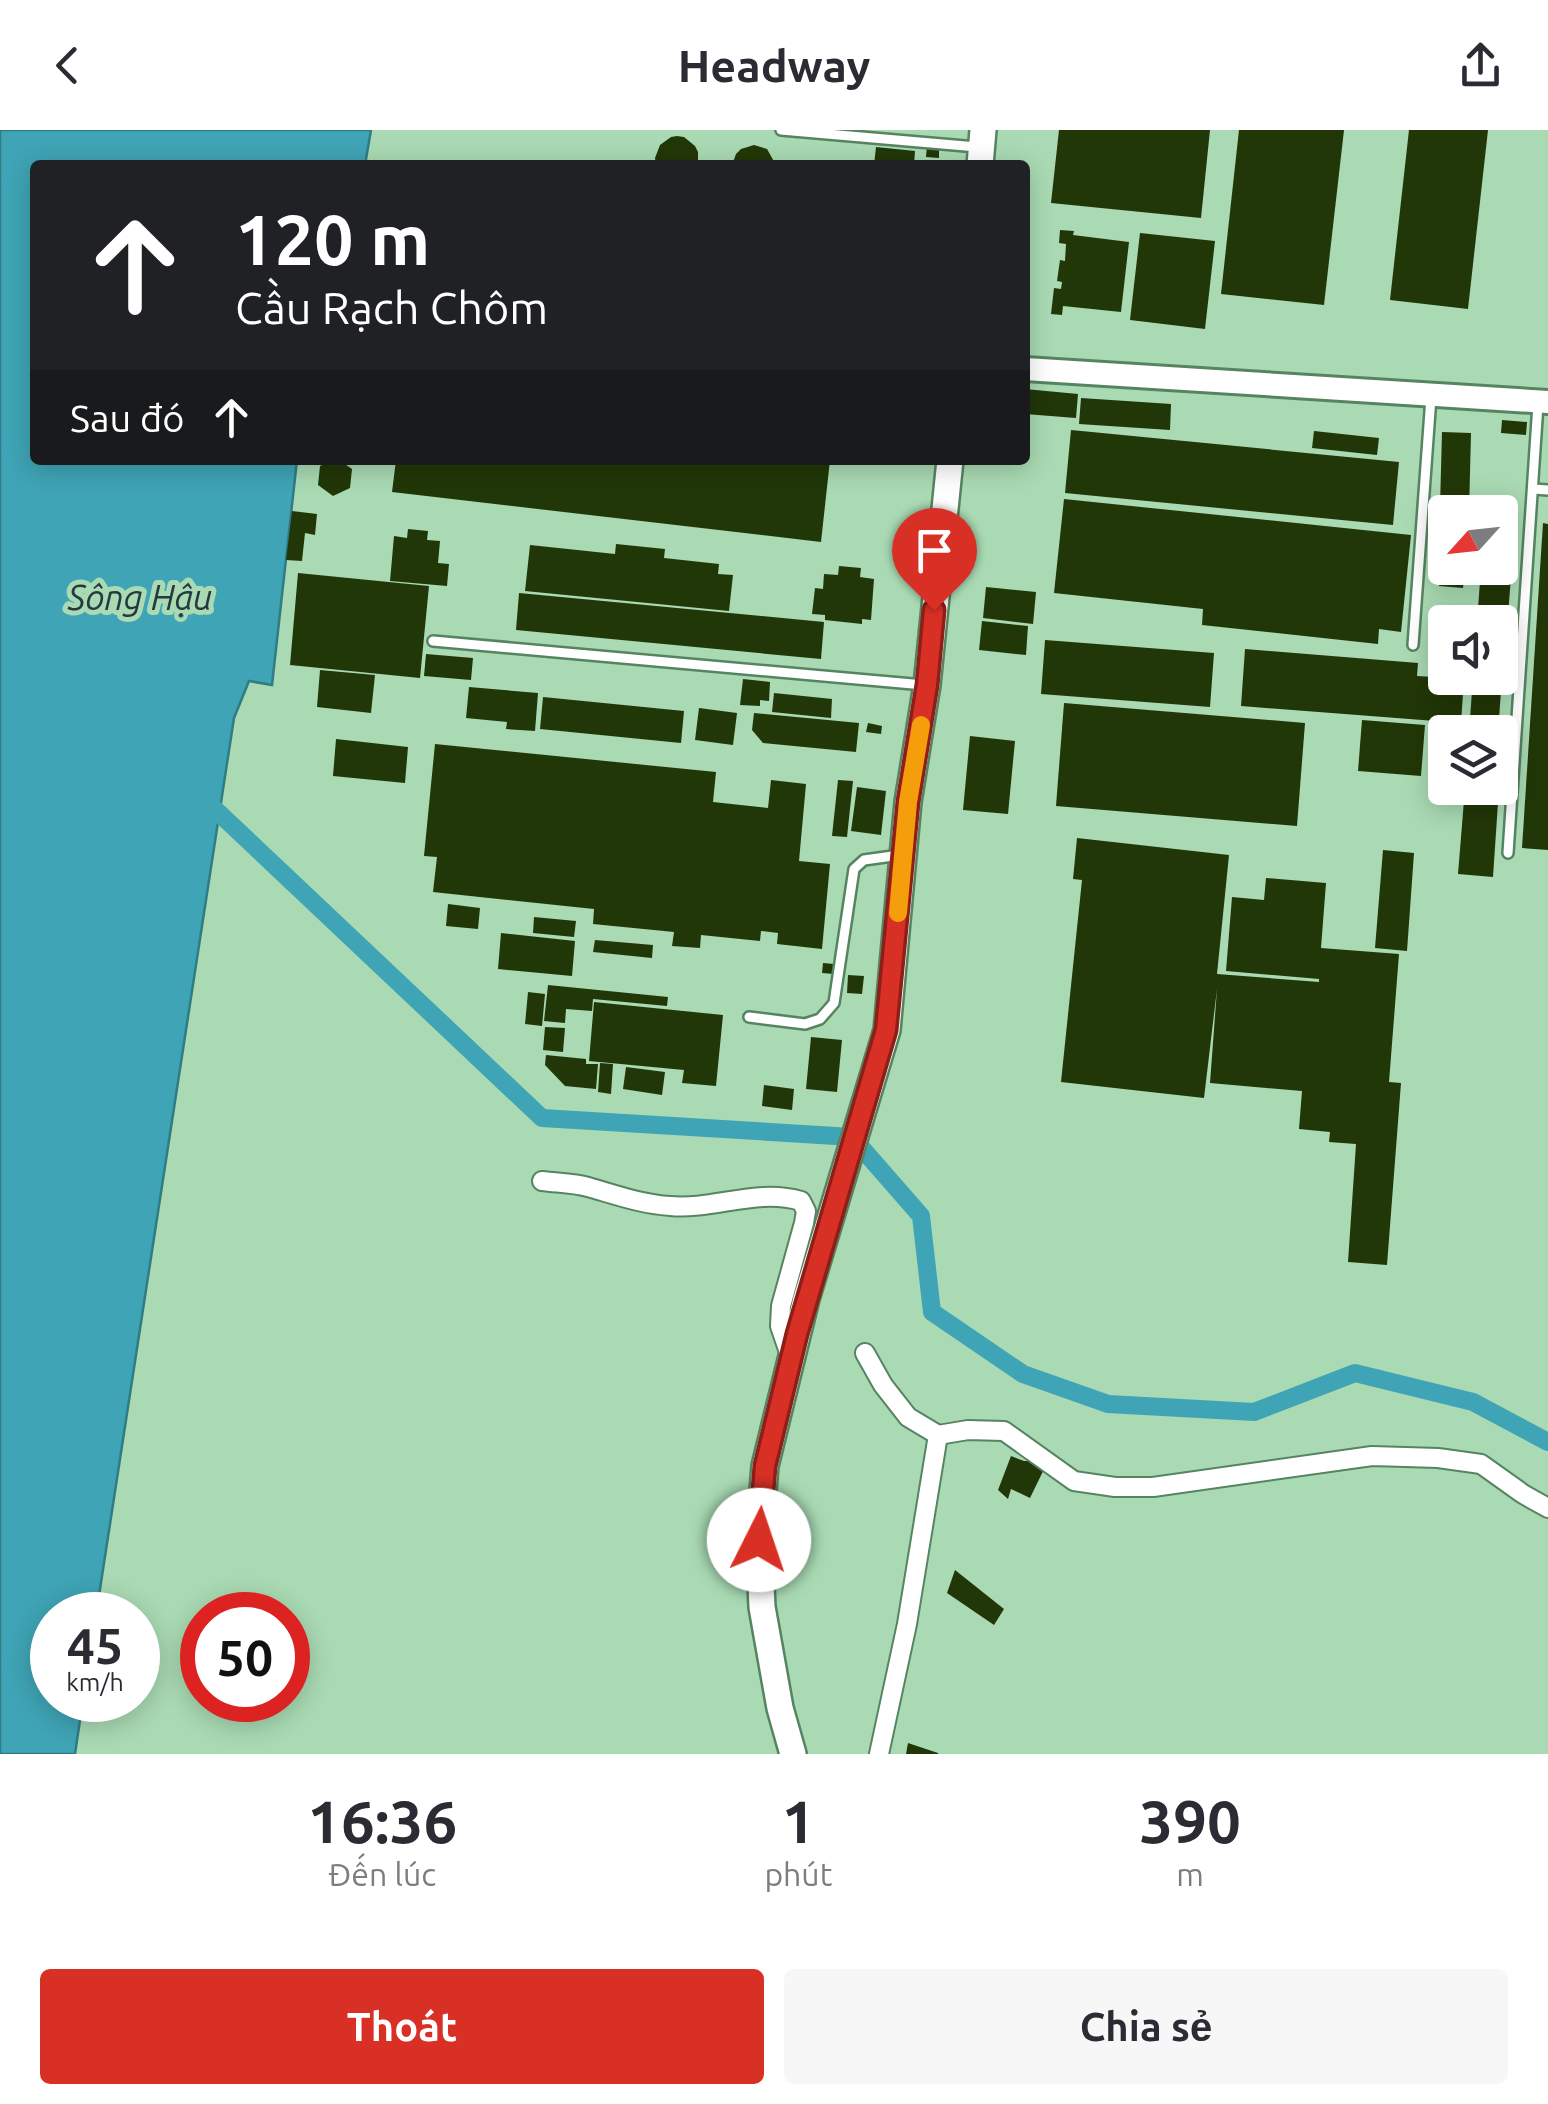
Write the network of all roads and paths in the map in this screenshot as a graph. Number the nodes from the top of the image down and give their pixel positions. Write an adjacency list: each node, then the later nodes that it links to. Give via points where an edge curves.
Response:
1 (781, 130): 2 (lane)
2 (981, 147)
3 (1030, 368): 4 (street)
4 (1431, 394): 5 (street); 10 (lane)
5 (1543, 402): 7 (lane)
6 (949, 465): 11 (main road)
7 (1533, 489): 8 (lane); 12 (lane)
8 (1548, 490)
9 (433, 640): 11 (lane)
10 (1414, 646)
11 (927, 685): 13 (main road)
12 (1508, 853)
13 (903, 854): 14 (lane, via 864,860 854,869 834,1002 820,1019 805,1024); 17 (main road, via 886,1030)
14 (749, 1017)
15 (542, 1181): 17 (street, via 674,1207 770,1196 800,1201 804,1224 780,1326)
16 (865, 1353): 18 (street, via 908,1417)
17 (792, 1359): 20 (main road, via 765,1466 759,1570)
18 (938, 1435): 19 (street, via 1004,1432 1074,1481 1115,1487 1372,1456 1438,1458 1481,1464); 21 (street)
19 (1548, 1508)
20 (793, 1754)
21 (879, 1754)

